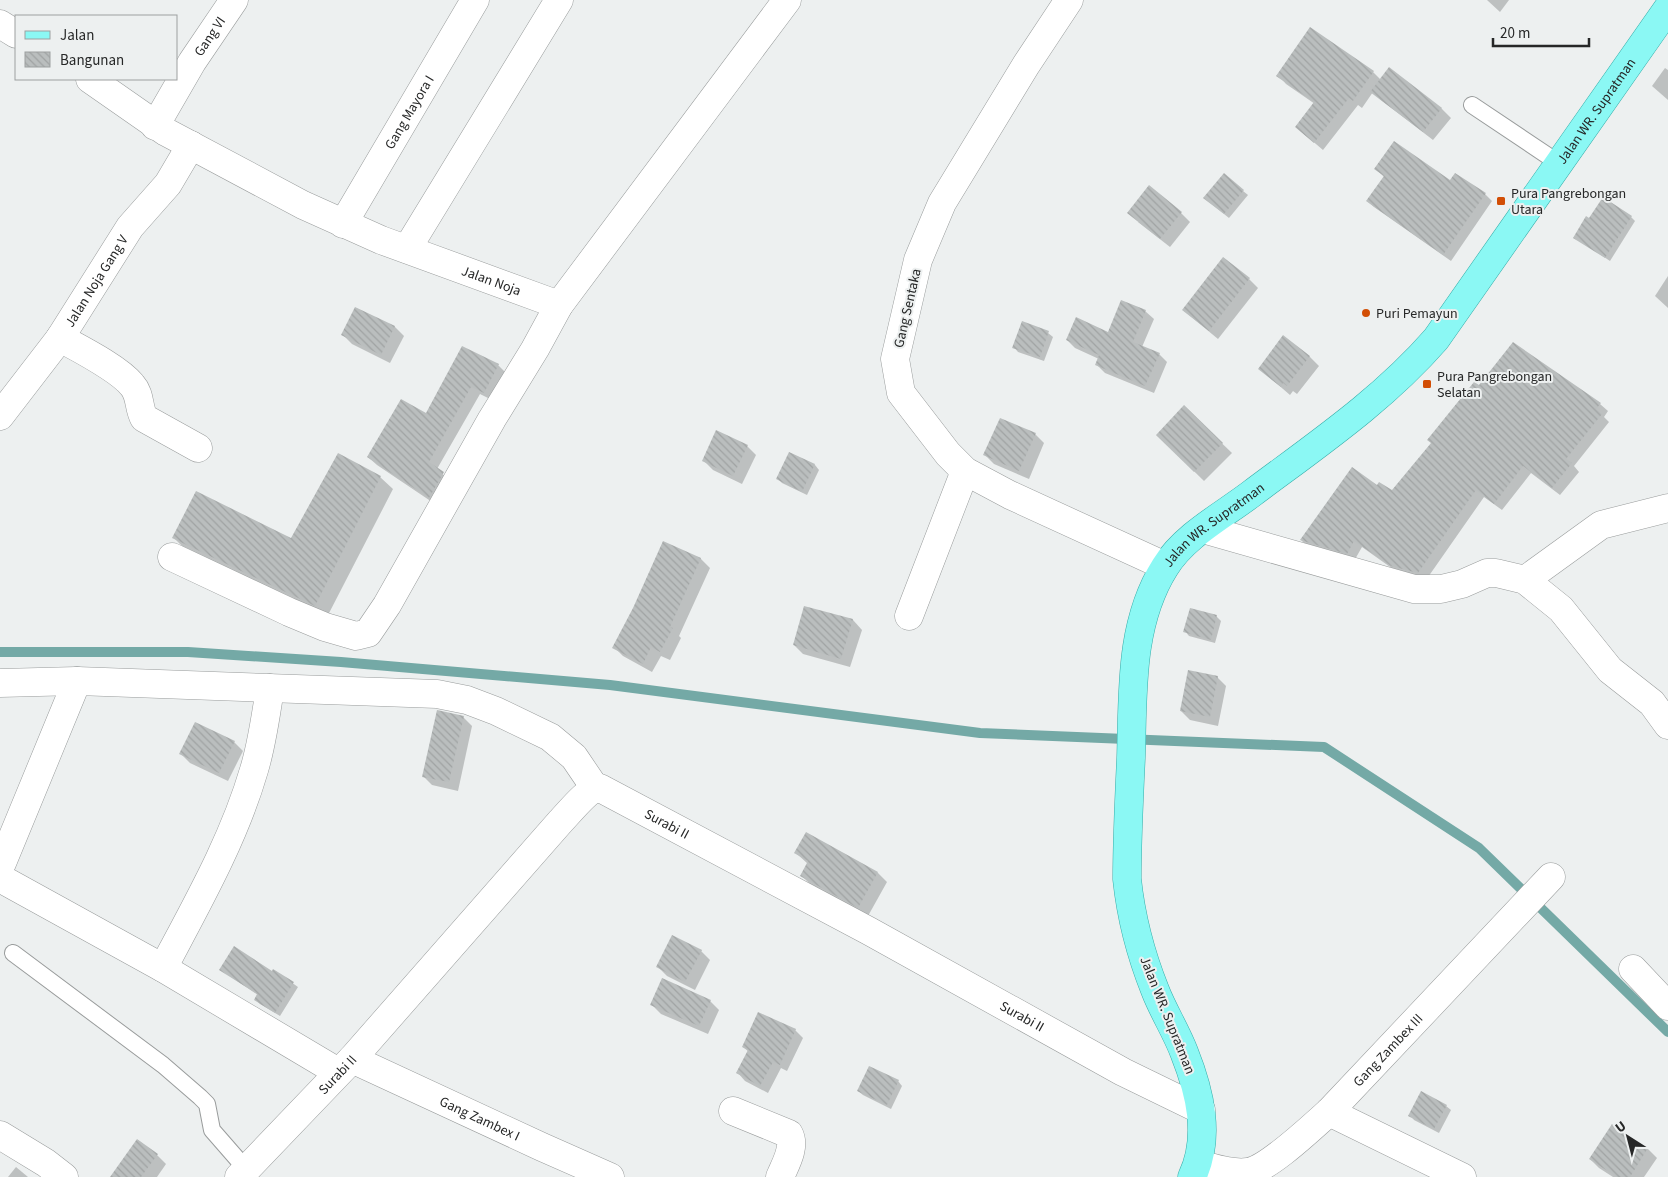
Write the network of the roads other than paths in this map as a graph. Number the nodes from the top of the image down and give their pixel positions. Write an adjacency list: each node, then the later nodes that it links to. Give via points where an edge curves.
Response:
1 (234, 0): 11 (street, Gang VI, via 192,62)
2 (475, 0): 14 (street, Gang Mayora I)
3 (559, 0): 15 (street)
4 (787, 0): 16 (street)
5 (1069, 0): 20 (street, Gang Sentaka, via 942,203 918,260 895,359 901,393)
6 (1668, 8): 13 (main road, Jalan WR. Supratman)
7 (0, 24): 8 (street)
8 (15, 33)
9 (91, 80): 11 (street, Jalan Noja)
10 (1472, 105): 13 (lane)
11 (155, 126): 12 (street, Jalan Noja)
12 (192, 145): 14 (street, Jalan Noja); 17 (street, Jalan Noja Gang V, via 168,184 130,227)
13 (1560, 164): 22 (main road, Jalan WR. Supratman, via 1418,360 1334,432)
14 (343, 224): 15 (street, Jalan Noja)
15 (407, 249): 16 (street, Jalan Noja)
16 (559, 305): 23 (street, via 368,633 356,636 325,627)
17 (60, 338): 18 (street, Jalan Noja Gang V); 19 (street, via 123,376 137,393 144,418)
18 (0, 416)
19 (198, 448)
20 (965, 471): 24 (street, Gang Sentaka); 26 (street)
21 (1668, 508): 25 (street, via 1601,525)
22 (1203, 529): 24 (main road, Jalan WR. Supratman); 25 (street, via 1414,589 1448,588 1487,573)
23 (172, 556)
24 (1165, 566): 38 (main road, Jalan WR. Supratman, via 1150,594 1138,640 1131,710 1127,879 1135,925 1155,990 1184,1051)
25 (1525, 580): 30 (street, via 1561,609 1610,670 1652,703)
26 (909, 616)
27 (77, 681): 28 (street); 29 (street); 34 (street, Gang Zambex I, via 4,872)
28 (0, 683)
29 (270, 688): 31 (street, via 437,694 467,700 550,737 574,757); 34 (street, via 256,762 245,799)
30 (1668, 725)
31 (595, 788): 37 (street, Surabi II, via 560,822); 38 (street, Surabi II, via 869,931 1123,1072)
32 (1548, 881): 40 (street, Gang Zambex III)
33 (13, 954): 43 (lane, via 163,1064 200,1097 207,1104 212,1130)
34 (163, 968): 37 (street, Gang Zambex I)
35 (1633, 968): 36 (street)
36 (1668, 1006)
37 (345, 1066): 43 (street, Surabi II); 45 (street, Gang Zambex I)
38 (1201, 1110): 42 (main road, Jalan WR. Supratman, via 1202,1131)
39 (733, 1111): 46 (street, via 789,1134 792,1145)
40 (1329, 1112): 42 (street, Gang Zambex III, via 1263,1166 1249,1172); 47 (street)
41 (0, 1135): 44 (street)
42 (1195, 1170)
43 (243, 1173)
44 (64, 1177)
45 (610, 1177)
46 (780, 1177)
47 (1462, 1177)

